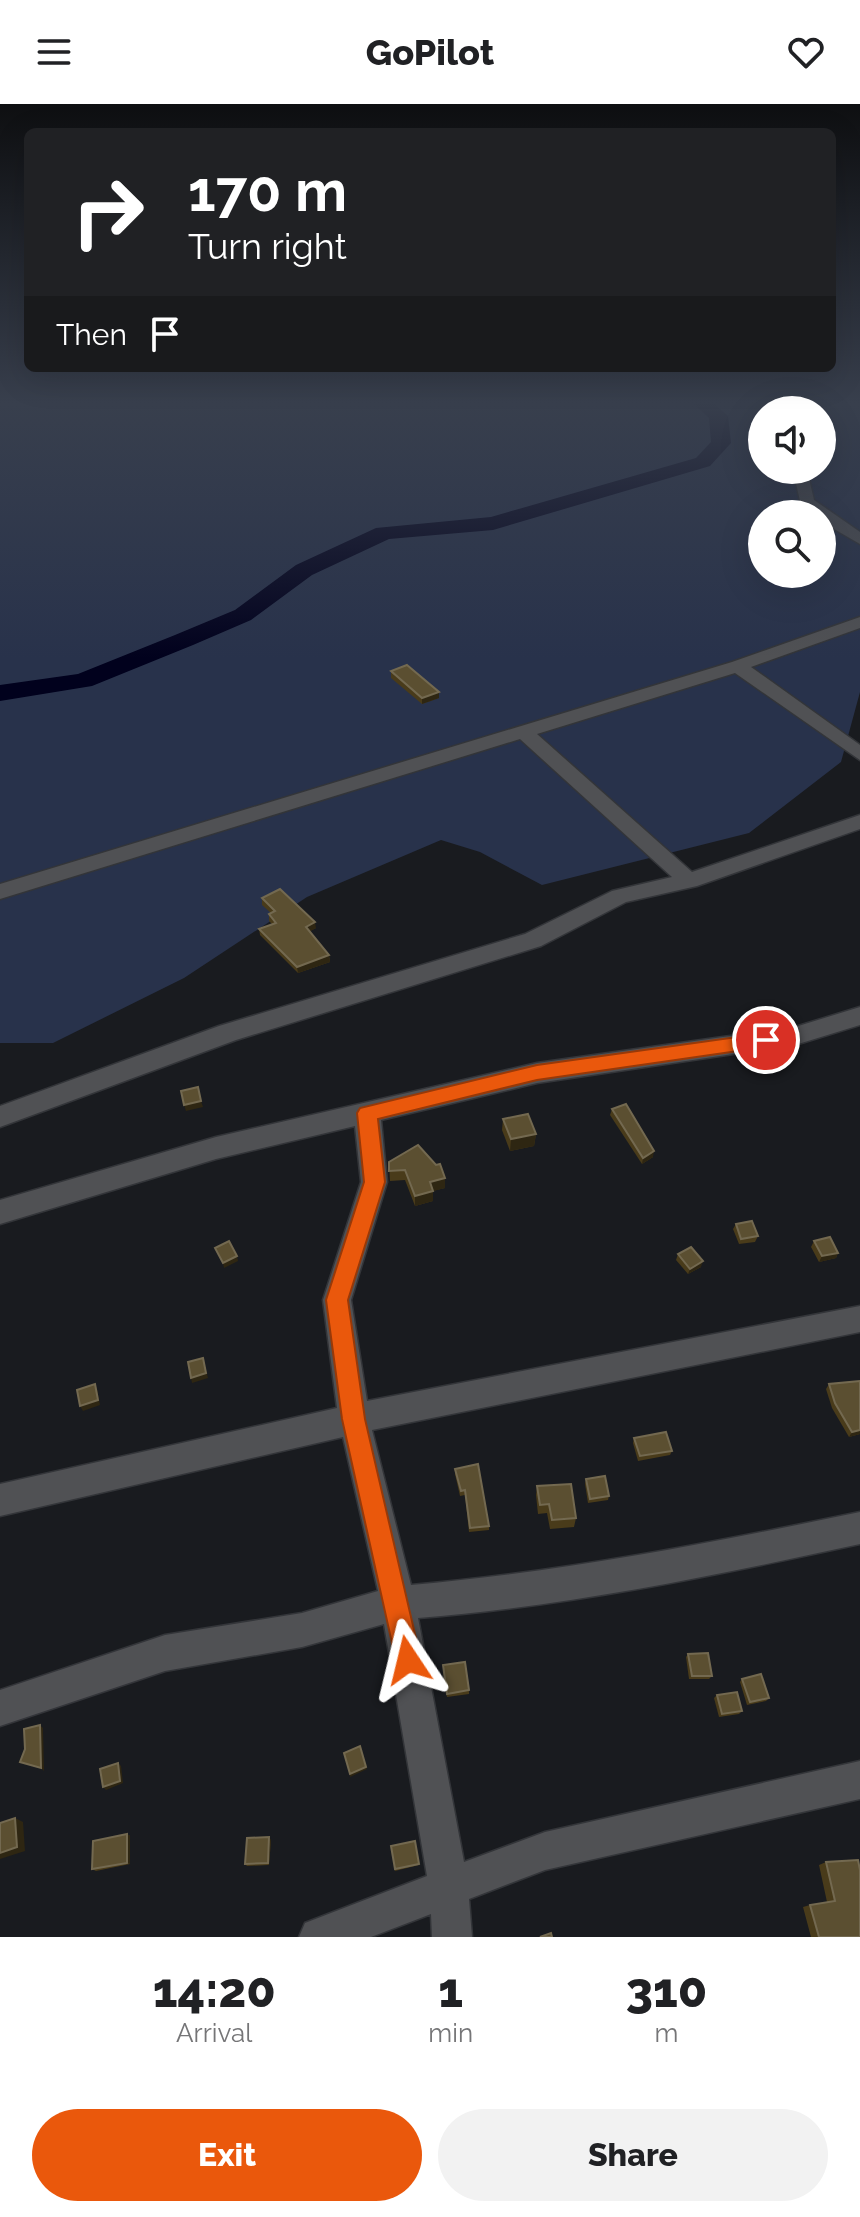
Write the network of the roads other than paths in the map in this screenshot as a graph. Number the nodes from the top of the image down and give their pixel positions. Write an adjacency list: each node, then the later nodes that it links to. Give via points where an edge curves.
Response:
1 (836, 524): 2 (street)
2 (860, 539)
3 (860, 622): 4 (street)
4 (738, 666): 5 (street); 6 (street)
5 (524, 732): 8 (street); 9 (street)
6 (860, 754)
7 (860, 822): 8 (street)
8 (689, 881): 12 (street, via 620,896 533,940 228,1033)
9 (0, 892)
10 (860, 1016): 11 (street, via 795,1036 537,1073)
11 (367, 1113): 13 (street, via 216,1148); 15 (street, via 374,1182 337,1300)
12 (0, 1117)
13 (0, 1212)
14 (860, 1319): 15 (street)
15 (354, 1419): 16 (street); 18 (street)
16 (0, 1500)
17 (860, 1528): 18 (street, via 547,1588)
18 (398, 1603): 19 (street, via 302,1630 165,1653); 21 (street)
19 (0, 1708)
20 (860, 1780): 21 (street, via 545,1851)
21 (449, 1889): 22 (street); 23 (street)
22 (319, 1937)
23 (452, 1937)

